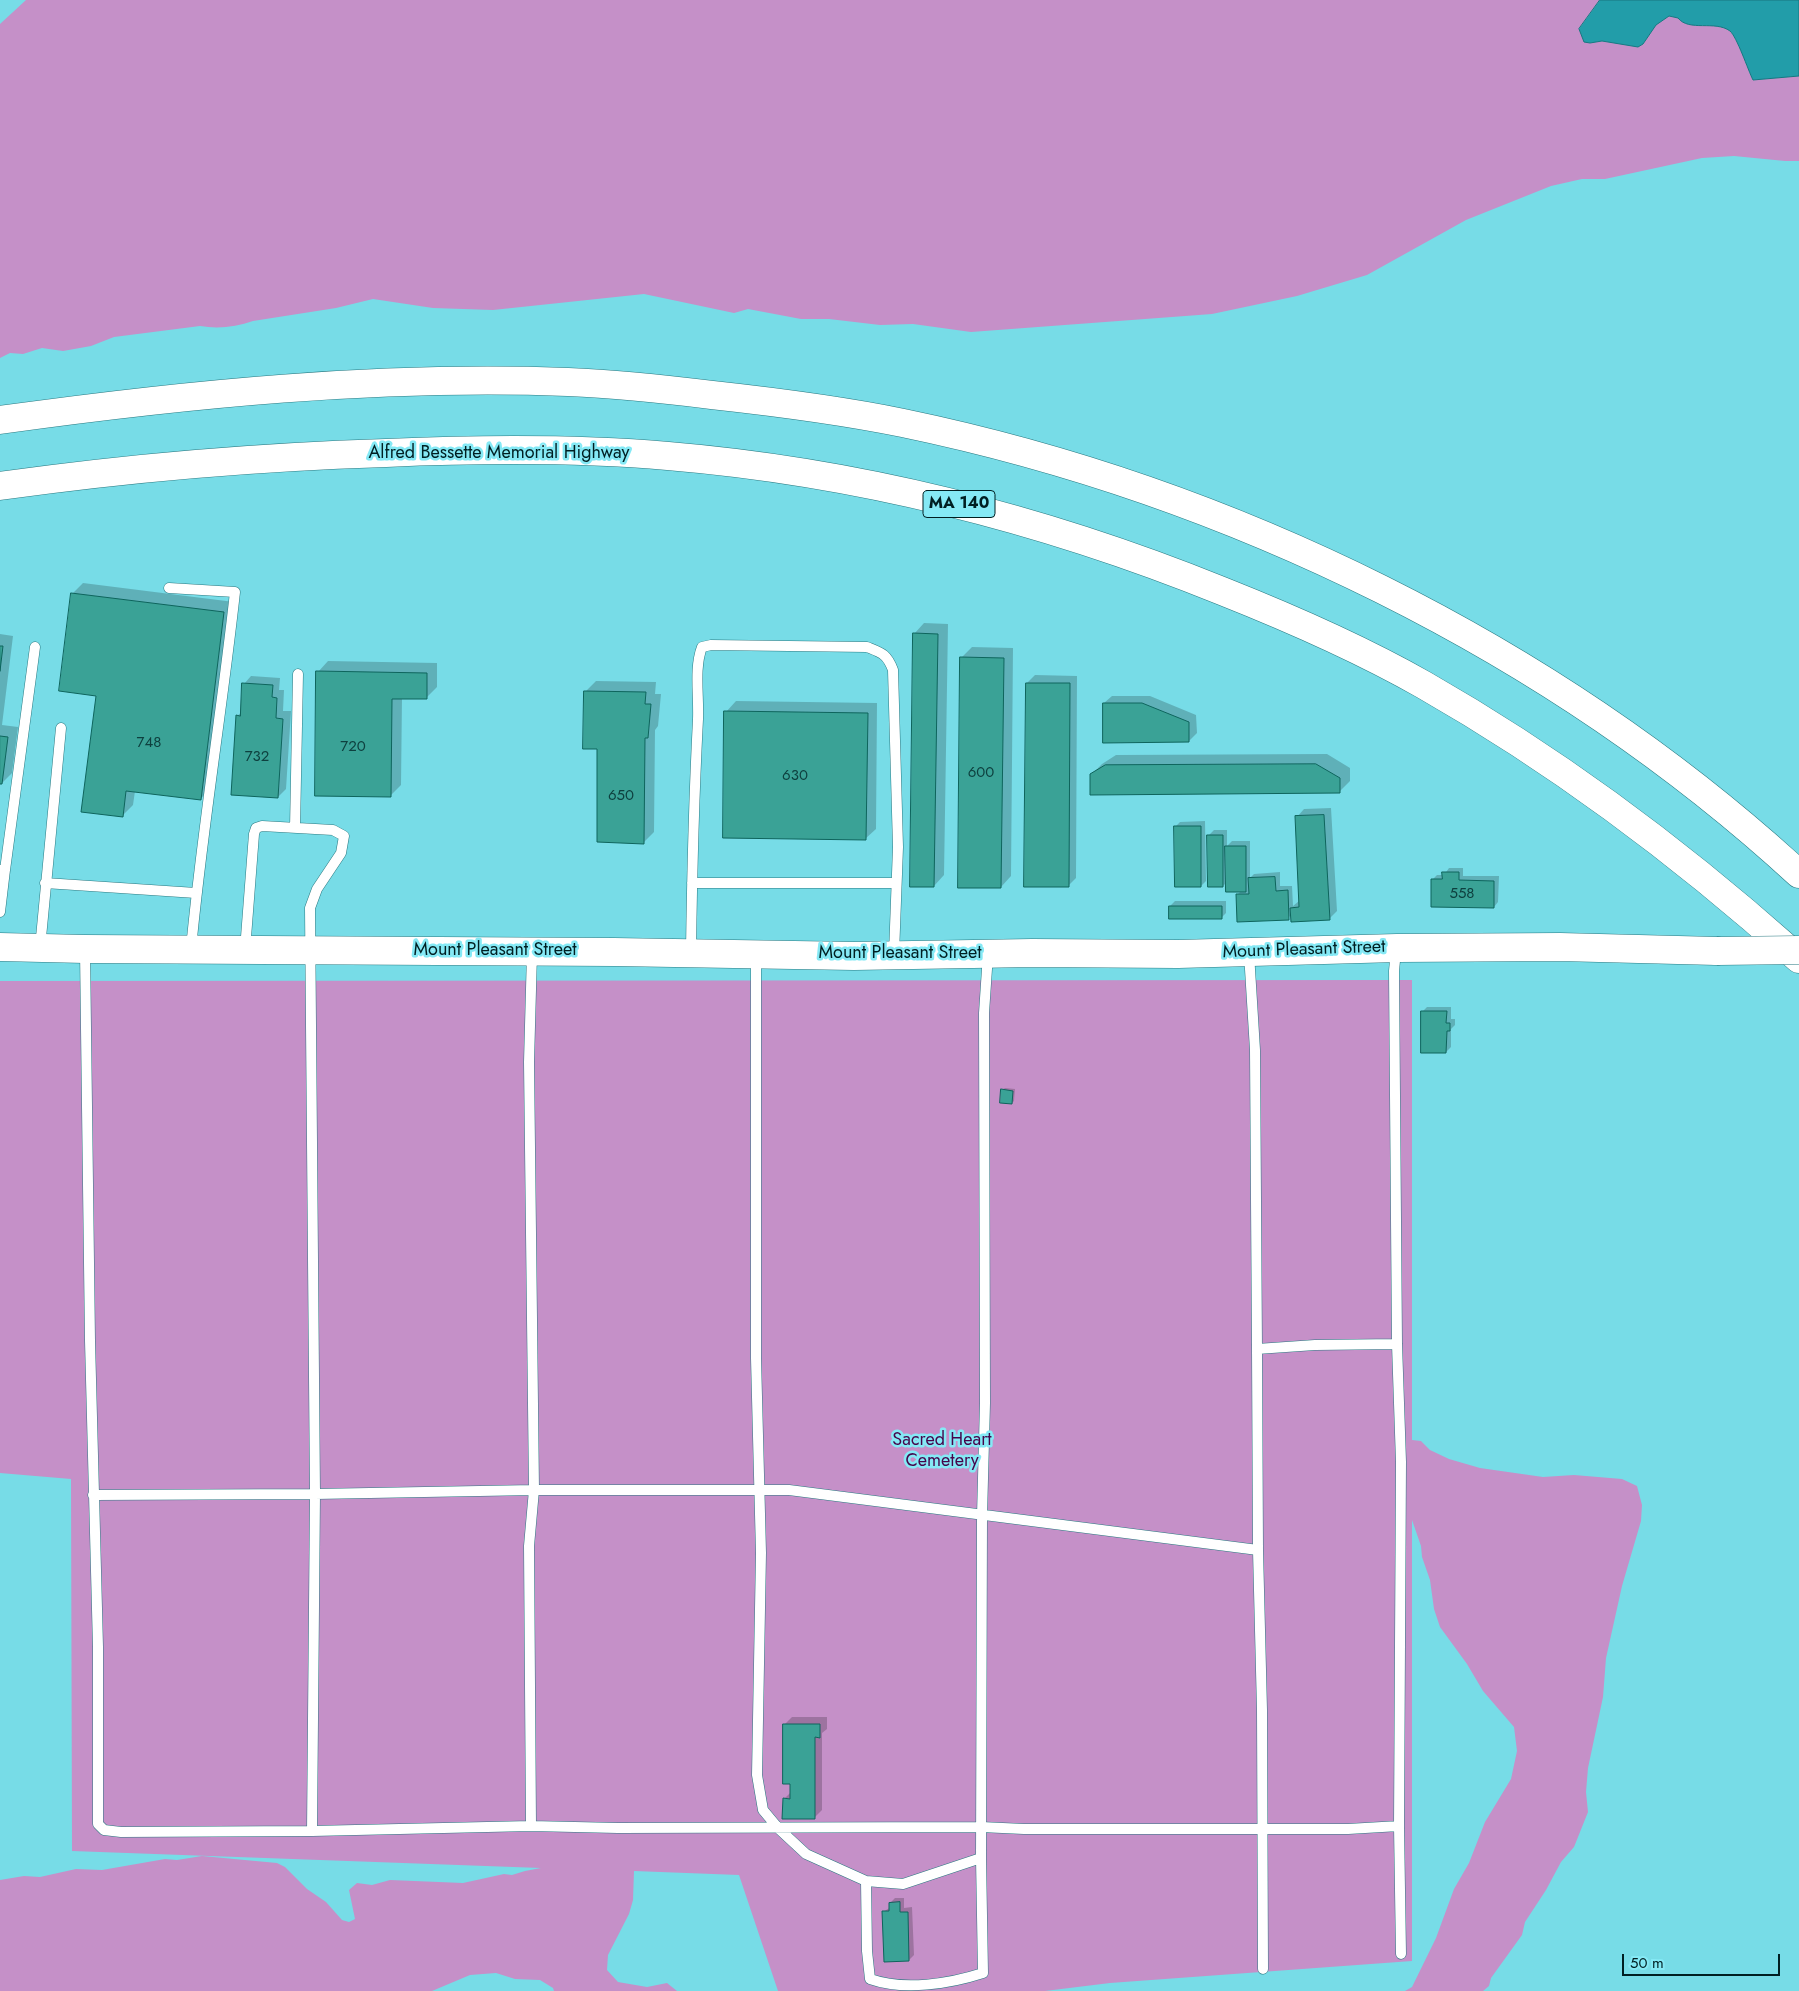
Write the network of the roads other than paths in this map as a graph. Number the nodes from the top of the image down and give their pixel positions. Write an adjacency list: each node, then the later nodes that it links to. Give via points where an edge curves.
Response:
1 (0, 420): 9 (main road, via 279,389 403,383 569,382 681,391 801,406 901,423 996,445 1195,509 1313,556 1411,605 1510,661 1605,721 1686,780)
2 (0, 486): 29 (main road, Alfred Bessette Memorial Highway / MA 140, via 135,470 288,458 424,451 546,450 666,456 782,469 880,486 981,510 1086,541 1196,580 1307,627 1420,683 1533,751 1627,817 1705,877)
3 (169, 588): 13 (lane, via 235,592)
4 (35, 647): 8 (lane)
5 (298, 674): 7 (lane)
6 (61, 728): 10 (lane)
7 (295, 828): 20 (lane, via 256,828); 21 (lane, via 333,830 344,836 341,853 317,889 310,908)
8 (3, 870): 14 (lane)
9 (1799, 874)
10 (45, 883): 13 (lane); 17 (lane)
11 (692, 883): 12 (lane); 12 (lane, via 698,657 702,647 711,645 867,647 889,658 893,670 898,846); 25 (lane)
12 (896, 883): 28 (lane)
13 (196, 893): 19 (lane)
14 (0, 912)
15 (0, 947): 17 (main road, Mount Pleasant Street)
16 (1396, 948): 22 (main road, Mount Pleasant Street, bridge); 24 (main road, Mount Pleasant Street); 30 (lane)
17 (40, 949): 18 (main road, Mount Pleasant Street)
18 (85, 949): 19 (main road, Mount Pleasant Street); 35 (lane)
19 (192, 949): 20 (main road, Mount Pleasant Street)
20 (246, 950): 21 (main road, Mount Pleasant Street)
21 (311, 950): 23 (main road, Mount Pleasant Street); 34 (lane)
22 (1799, 950)
23 (532, 952): 25 (main road, Mount Pleasant Street); 33 (lane, via 529,1072)
24 (1249, 952): 27 (main road, Mount Pleasant Street); 31 (lane, via 1255,1050)
25 (691, 953): 26 (main road, Mount Pleasant Street)
26 (756, 954): 28 (main road, Mount Pleasant Street); 32 (lane)
27 (988, 954): 28 (main road, Mount Pleasant Street); 36 (lane, via 984,1013 985,1403)
28 (894, 955)
29 (1799, 959)
30 (1398, 1344): 31 (lane); 39 (lane, via 1401,1462)
31 (1257, 1349): 37 (lane)
32 (758, 1489): 33 (lane); 36 (lane, via 789,1490); 41 (lane, via 761,1553 757,1775 763,1810)
33 (534, 1490): 34 (lane); 38 (lane, via 529,1546)
34 (315, 1494): 35 (lane); 43 (lane)
35 (93, 1495): 43 (lane, via 98,1647 98,1824 104,1830 121,1832)
36 (982, 1516): 37 (lane); 40 (lane)
37 (1258, 1550): 42 (lane)
38 (532, 1826): 41 (lane); 43 (lane)
39 (1399, 1826): 42 (lane); 46 (lane)
40 (981, 1827): 41 (lane); 42 (lane); 44 (lane)
41 (778, 1828): 45 (lane, via 806,1854)
42 (1263, 1829): 47 (lane)
43 (312, 1831)
44 (981, 1858): 45 (lane, via 903,1884); 45 (lane, via 983,1973 971,1977 925,1984 887,1984 870,1979)
45 (866, 1881)
46 (1400, 1954)
47 (1264, 1969)

